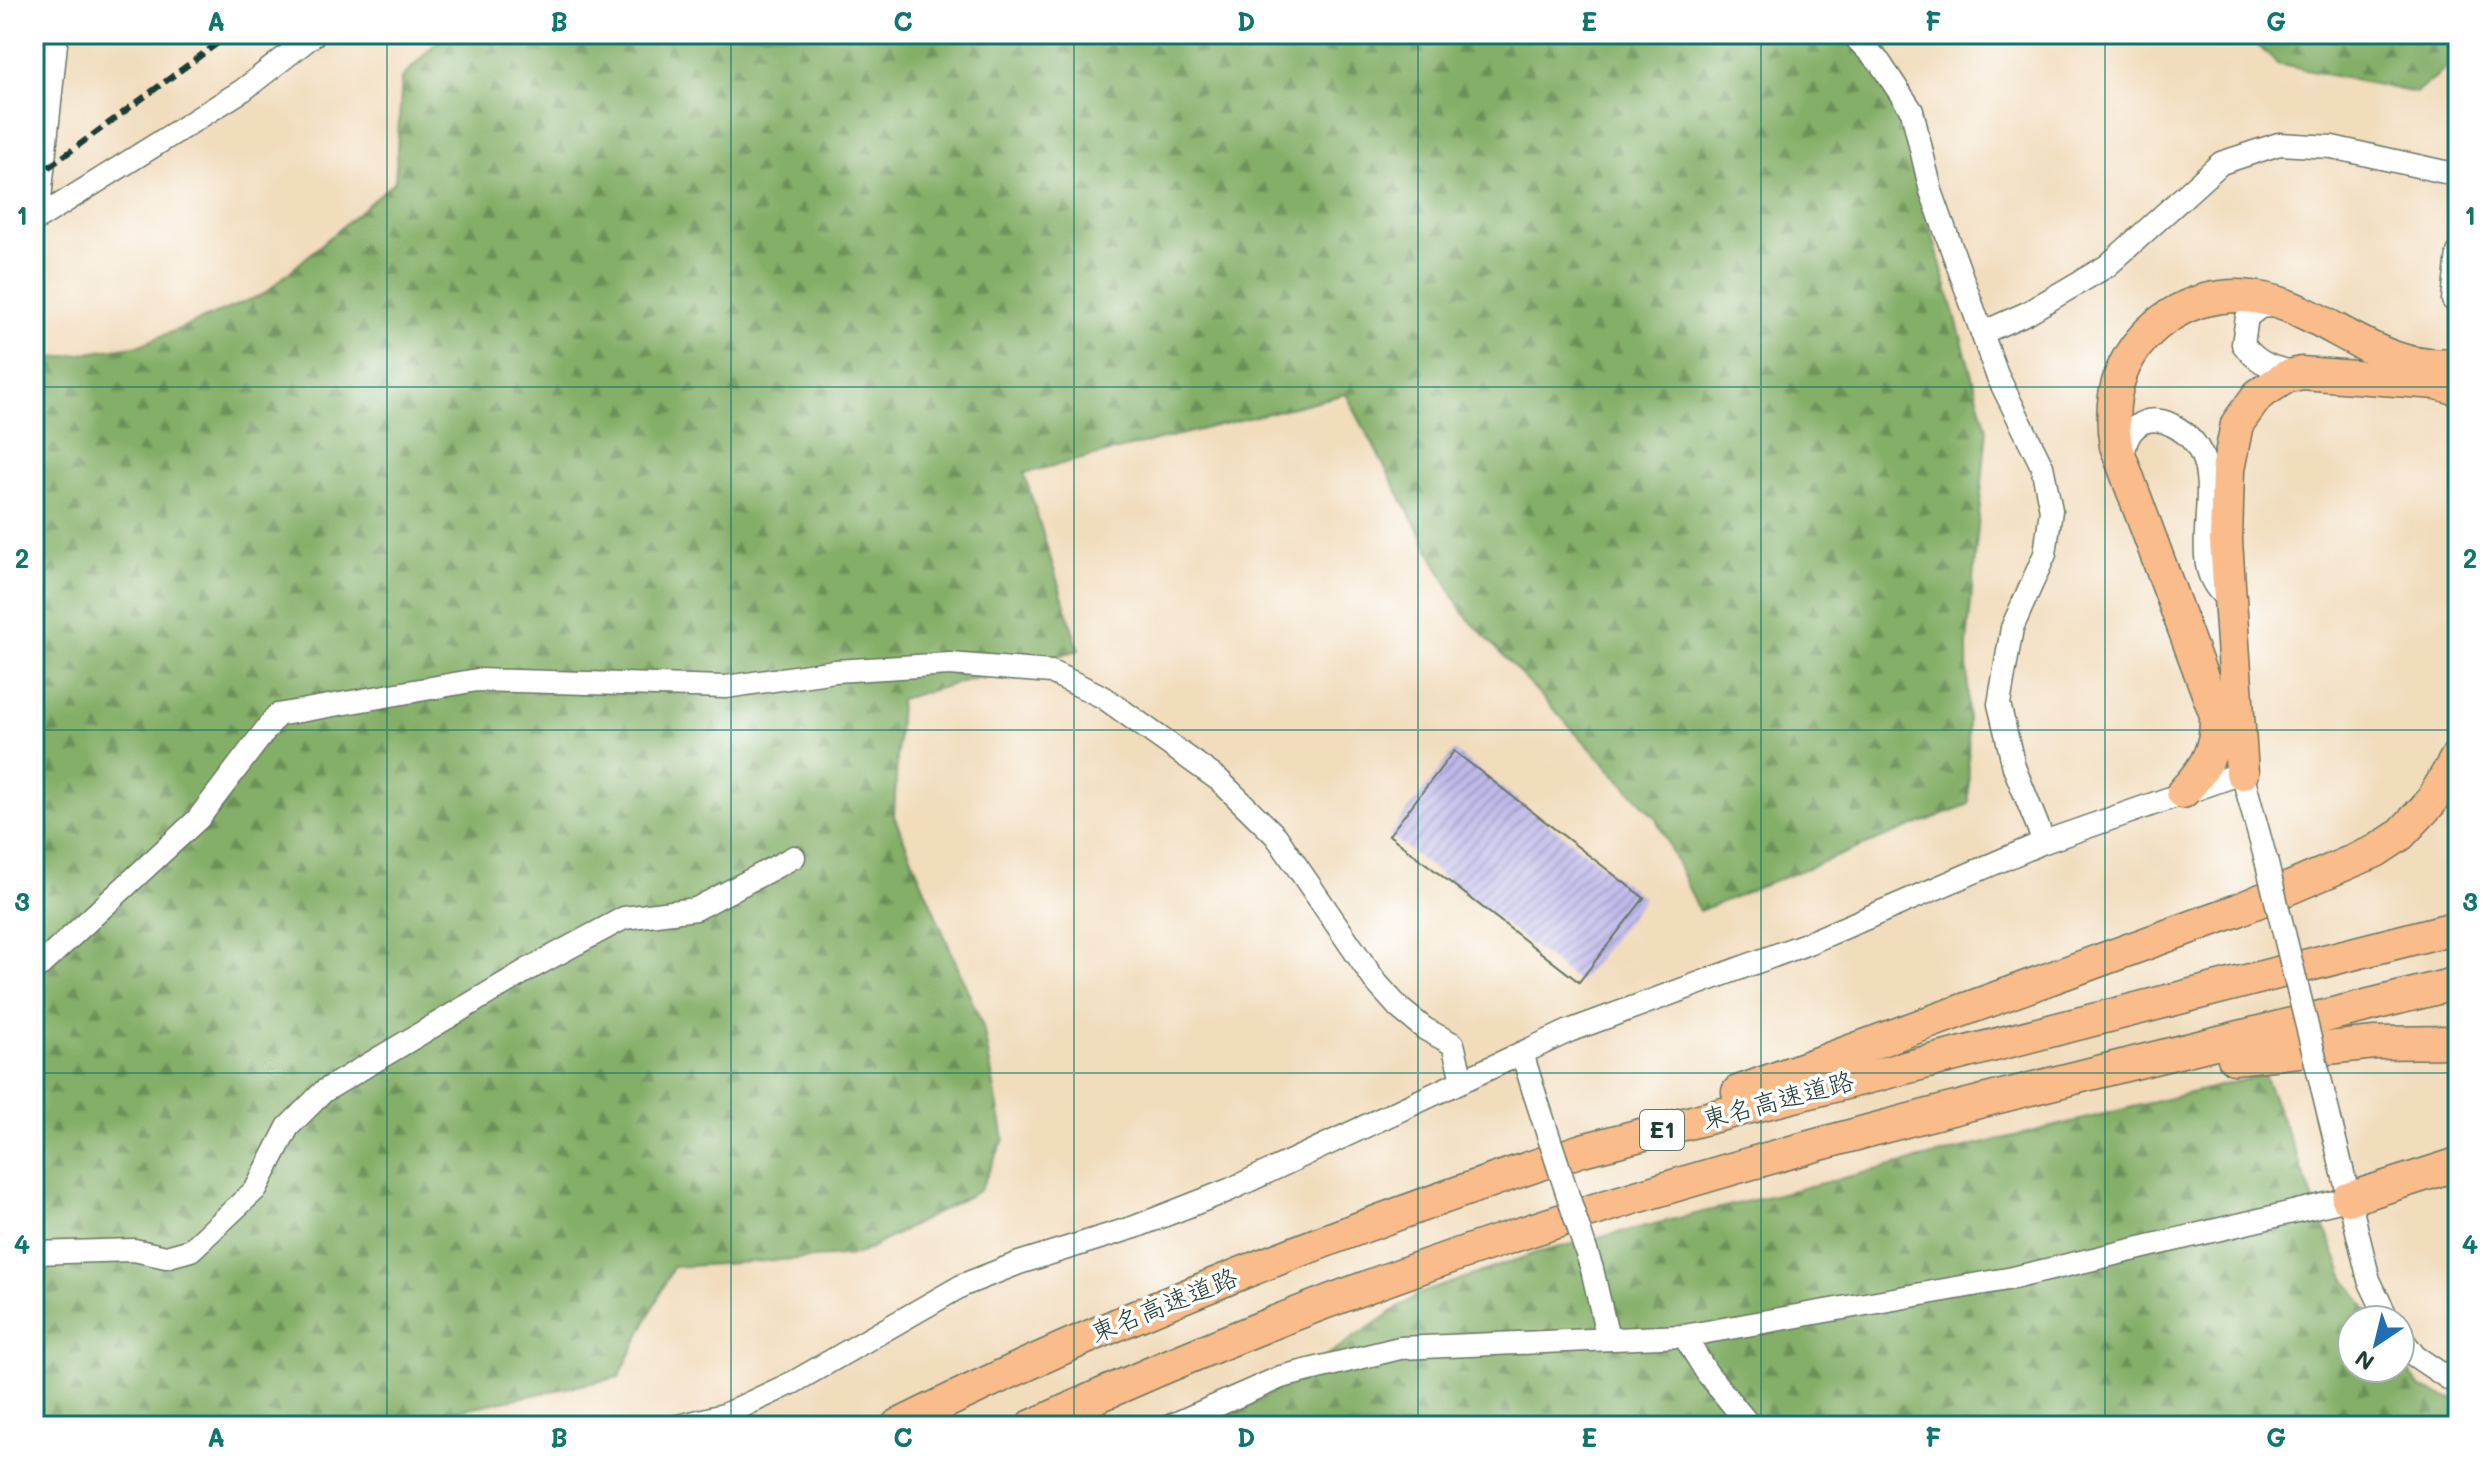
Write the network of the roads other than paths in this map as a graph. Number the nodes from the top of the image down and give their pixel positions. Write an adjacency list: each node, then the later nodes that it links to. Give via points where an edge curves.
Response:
1 (57, 34): 5 (street)
2 (315, 34): 5 (street, via 243,90)
3 (1852, 34): 9 (street, via 1880,63 1912,111 1931,191)
4 (2458, 175): 9 (street, via 2332,147 2279,144 2250,153 2221,163 2107,266)
5 (34, 221)
6 (2458, 253): 7 (street)
7 (2453, 300)
8 (2290, 304): 10 (highway, via 2383,354 2409,362); 11 (street, via 2260,307 2247,317 2243,344 2252,357 2271,368); 13 (highway, via 2218,296 2155,325 2128,360 2113,401 2112,424)
9 (1982, 333): 18 (street, via 2042,466 2051,510 2045,554 2012,628 1999,704 2014,767)
10 (2458, 364)
11 (2301, 373): 12 (highway); 14 (highway, via 2258,395 2232,441 2226,517)
12 (2458, 389)
13 (2122, 464): 14 (street, via 2128,435 2152,420 2170,424 2199,450 2209,486 2207,564 2212,581); 17 (highway, via 2216,715 2208,763)
14 (2229, 601): 16 (highway)
15 (2458, 755): 27 (highway, via 2431,802 2400,835 2376,851 2238,910)
16 (2242, 773): 17 (street); 30 (street, bridge)
17 (2183, 792): 18 (street)
18 (2044, 842): 24 (street, via 1806,944)
19 (794, 857): 31 (street, via 696,909 624,918 324,1091 288,1127 256,1189 191,1250 166,1257 134,1250)
20 (2458, 927): 27 (highway, 東名高速道路 / E1)
21 (34, 971): 25 (street, via 198,819 277,715 477,680 726,687 835,671 950,664 1051,672 1103,697 1219,780 1276,836 1375,981 1425,1029 1453,1044)
22 (2458, 983): 26 (highway, E1)
23 (2458, 1042): 26 (highway, via 2271,1052)
24 (1522, 1053): 25 (street); 34 (street, bridge, via 1592,1269)
25 (1462, 1080): 37 (street, via 1229,1190 963,1285 794,1382 724,1415)
26 (2017, 1094): 39 (highway, E1, via 1719,1173 1494,1242 1324,1302)
27 (1582, 1150): 38 (highway, 東名高速道路 / E1, via 1140,1312)
28 (2458, 1164): 30 (highway)
29 (2458, 1174): 30 (highway)
30 (2348, 1199): 32 (street); 33 (street, via 2013,1278)
31 (34, 1253)
32 (2380, 1304)
33 (1684, 1336): 34 (street); 41 (street)
34 (1608, 1339): 40 (street, via 1400,1348 1281,1377)
35 (2416, 1357): 36 (street)
36 (2458, 1385)
37 (679, 1426)
38 (897, 1426)
39 (1032, 1426)
40 (1170, 1426)
41 (1750, 1426)

